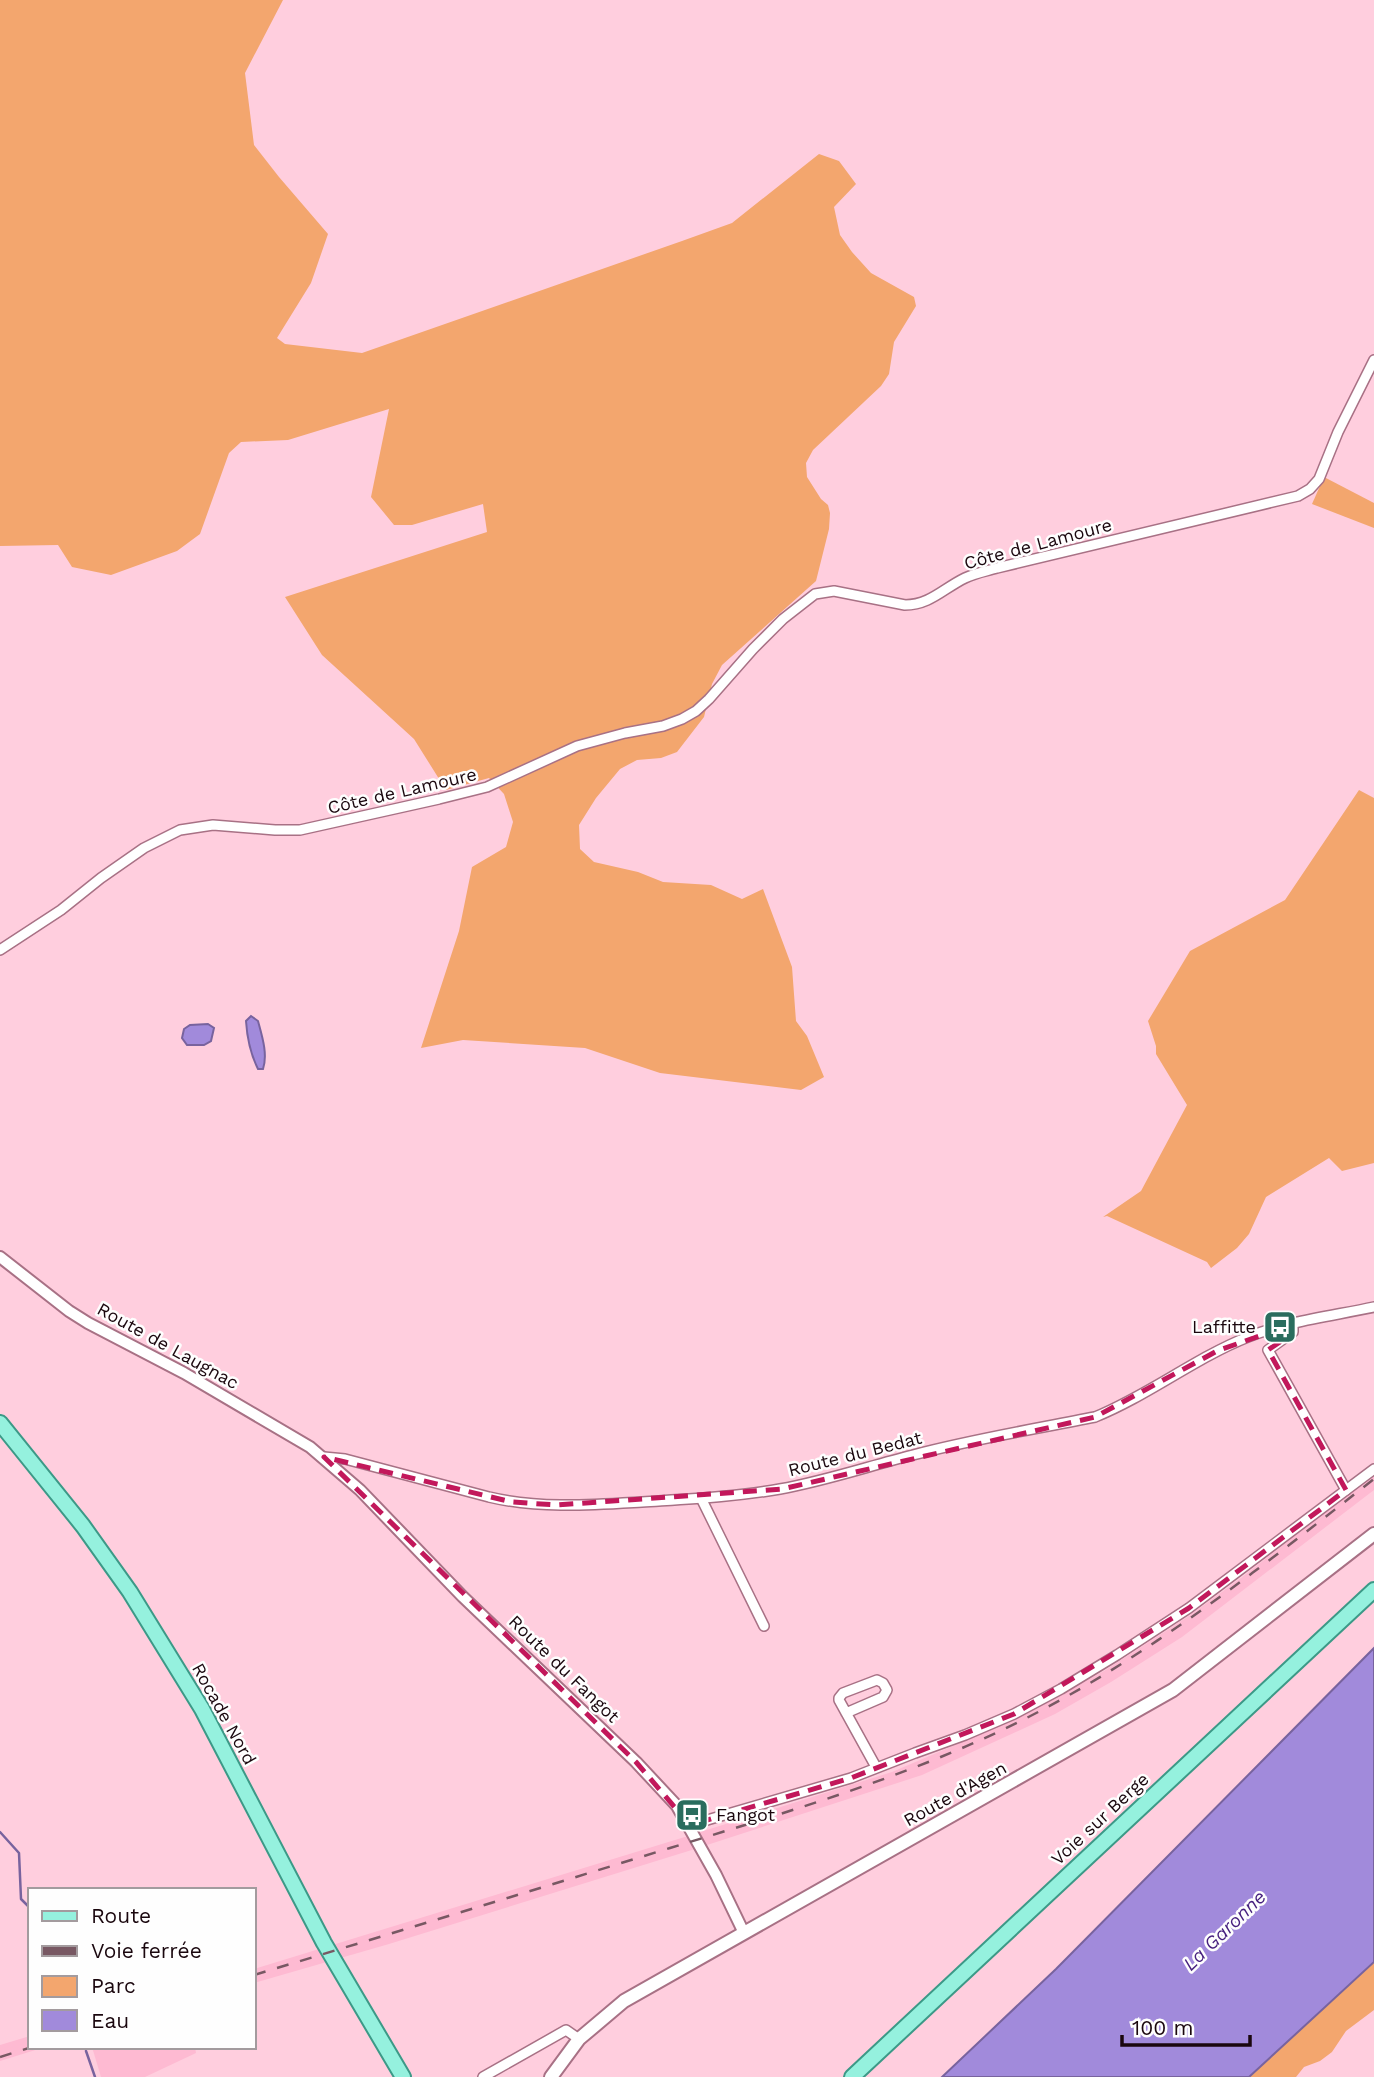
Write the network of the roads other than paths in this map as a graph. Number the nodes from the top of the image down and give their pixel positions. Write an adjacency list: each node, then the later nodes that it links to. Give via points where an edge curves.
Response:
1 (1374, 360): 2 (street, Côte de Lamoure, via 1321,475 1310,489 1295,497 983,572 914,605 820,592 783,619 709,699 682,719 577,746 487,787 368,816 300,830 213,825 180,830 144,848)
2 (0, 950)
3 (0, 1257): 7 (street, Route de Laugnac, via 69,1311 225,1396)
4 (1374, 1307): 5 (street, Route du Bedat)
5 (1293, 1324): 9 (street, via 1293,1332 1268,1350); 10 (street, Route du Bedat, via 1227,1346 1095,1417 915,1454 782,1489)
6 (0, 1423): 19 (main road, Rocade Nord, via 130,1592 202,1709 324,1943)
7 (324, 1457): 10 (street, Route du Bedat, via 512,1502 556,1505); 16 (street, Route du Fangot, via 636,1762)
8 (1374, 1469): 9 (street)
9 (1346, 1490): 15 (street, via 1189,1608 1061,1689 995,1723)
10 (701, 1498): 13 (street)
11 (1374, 1534): 17 (main road, Route d'Agen, via 1173,1690)
12 (1374, 1590): 24 (main road, Voie sur Berge)
13 (764, 1626)
14 (846, 1713): 14 (street, via 840,1696 877,1680 883,1683 887,1690 883,1697); 15 (street)
15 (876, 1768): 16 (street)
16 (690, 1825): 17 (street, Route du Fangot)
17 (744, 1933): 18 (main road, Route d'Agen, via 624,2001)
18 (579, 2039): 22 (street, via 566,2030); 23 (main road, Route d'Agen)
19 (384, 2043): 20 (main road); 21 (main road)
20 (403, 2077)
21 (409, 2077)
22 (483, 2077)
23 (551, 2077)
24 (852, 2077)

